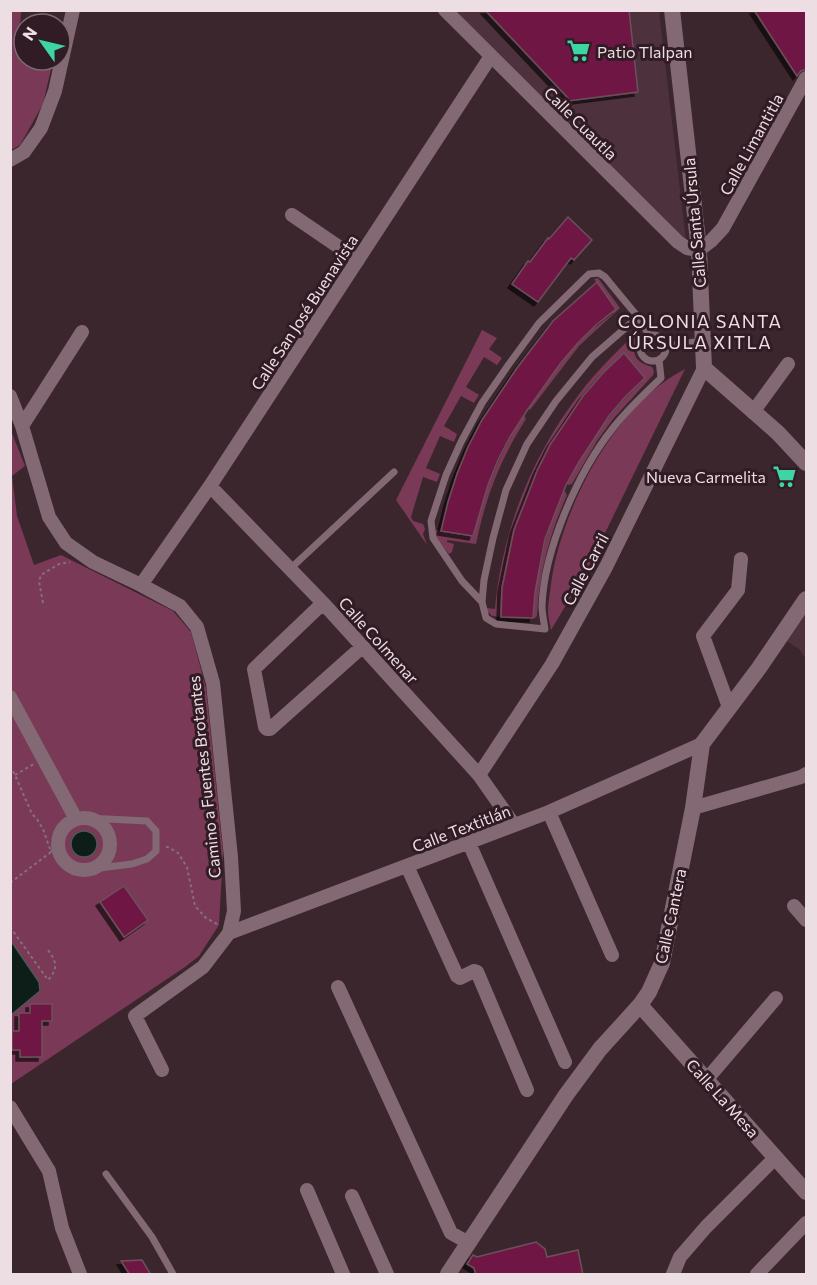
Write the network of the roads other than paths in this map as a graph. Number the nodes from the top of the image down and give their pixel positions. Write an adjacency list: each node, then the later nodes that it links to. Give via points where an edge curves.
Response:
1 (73, 10): 6 (street, via 55,91 41,128 24,152)
2 (445, 10): 4 (street, Calle Cuautla)
3 (672, 10): 8 (street, Calle Santa Úrsula)
4 (491, 56): 8 (street, Calle Cuautla, via 678,242); 9 (street, Calle San José Buenavista)
5 (807, 78): 8 (street, Calle Limantitla, via 723,228)
6 (10, 160)
7 (292, 215): 9 (street)
8 (699, 250): 13 (street, Calle Santa Úrsula)
9 (358, 260): 23 (street, Calle San José Buenavista)
10 (638, 317): 12 (lane); 28 (lane, via 592,357 527,444 506,490 488,559); 28 (lane, via 605,277 588,274 539,323 477,413 446,475 431,521 433,538 462,581)
11 (82, 332): 20 (street)
12 (649, 335): 14 (lane, via 658,336); 15 (lane, via 640,344 641,353 646,360)
13 (702, 341): 14 (lane); 17 (street, Calle Santa Úrsula)
14 (666, 346): 15 (lane)
15 (659, 360): 28 (lane, via 661,378 634,403 592,456 560,526 544,585 545,629 496,624 486,618)
16 (788, 364): 19 (street)
17 (704, 368): 19 (street); 35 (street, Calle Carril, via 606,567 552,664)
18 (10, 396): 20 (street, Camino a Fuentes Brotantes)
19 (753, 412): 21 (street)
20 (22, 426): 26 (street, Camino a Fuentes Brotantes, via 49,517 66,543 93,562)
21 (807, 463)
22 (394, 472): 25 (lane)
23 (210, 486): 25 (street, Calle Colmenar); 26 (street, Calle San José Buenavista)
24 (741, 559): 32 (street, via 738,590 703,636)
25 (290, 569): 29 (street, Calle Colmenar)
26 (141, 585): 45 (street, Camino a Fuentes Brotantes, via 180,606 197,627 213,683 231,857 234,911)
27 (807, 599): 32 (street, Calle Cantera)
28 (482, 602)
29 (323, 603): 30 (street, Calle Colmenar); 30 (street, via 254,669 265,727 270,729)
30 (362, 647): 35 (street, Calle Colmenar)
31 (10, 697): 38 (street, via 43,759)
32 (729, 707): 33 (street, Calle Cantera)
33 (702, 744): 36 (street, Calle Cantera); 37 (street, Calle Textitlán)
34 (807, 774): 36 (street)
35 (478, 775): 39 (street, Calle Colmenar)
36 (693, 808): 49 (street, Calle Cantera, via 663,963)
37 (549, 812): 39 (street, Calle Textitlán); 46 (street)
38 (82, 818): 42 (street, via 67,824 54,847 65,862); 42 (street, via 104,827 110,846 102,863); 42 (lane, via 147,821 156,831 156,851 147,860)
39 (514, 825): 40 (street, Calle Textitlán)
40 (469, 843): 41 (street, Calle Textitlán); 50 (street)
41 (407, 866): 45 (street, Calle Textitlán); 53 (street, via 456,976 477,972)
42 (83, 870)
43 (794, 906): 44 (street)
44 (807, 920)
45 (229, 933): 51 (street, Camino a Fuentes Brotantes, via 203,968 135,1016)
46 (612, 955)
47 (338, 987): 61 (street, via 451,1233)
48 (776, 998): 52 (street)
49 (640, 1005): 52 (street, Calle La Mesa); 61 (street, Calle Cantera, via 566,1095)
50 (565, 1062)
51 (162, 1071)
52 (707, 1079): 55 (street, Calle La Mesa)
53 (527, 1090)
54 (10, 1107): 62 (street, via 49,1172 62,1228)
55 (776, 1157): 58 (street, Calle La Mesa); 67 (street, via 706,1227 680,1257)
56 (106, 1174): 63 (lane, via 152,1237)
57 (307, 1190): 64 (street)
58 (807, 1192)
59 (352, 1196): 65 (street)
60 (807, 1223): 68 (street)
61 (469, 1243): 66 (street, Calle Cantera)
62 (80, 1275)
63 (173, 1275)
64 (343, 1275)
65 (387, 1275)
66 (448, 1275)
67 (673, 1275)
68 (757, 1275)

